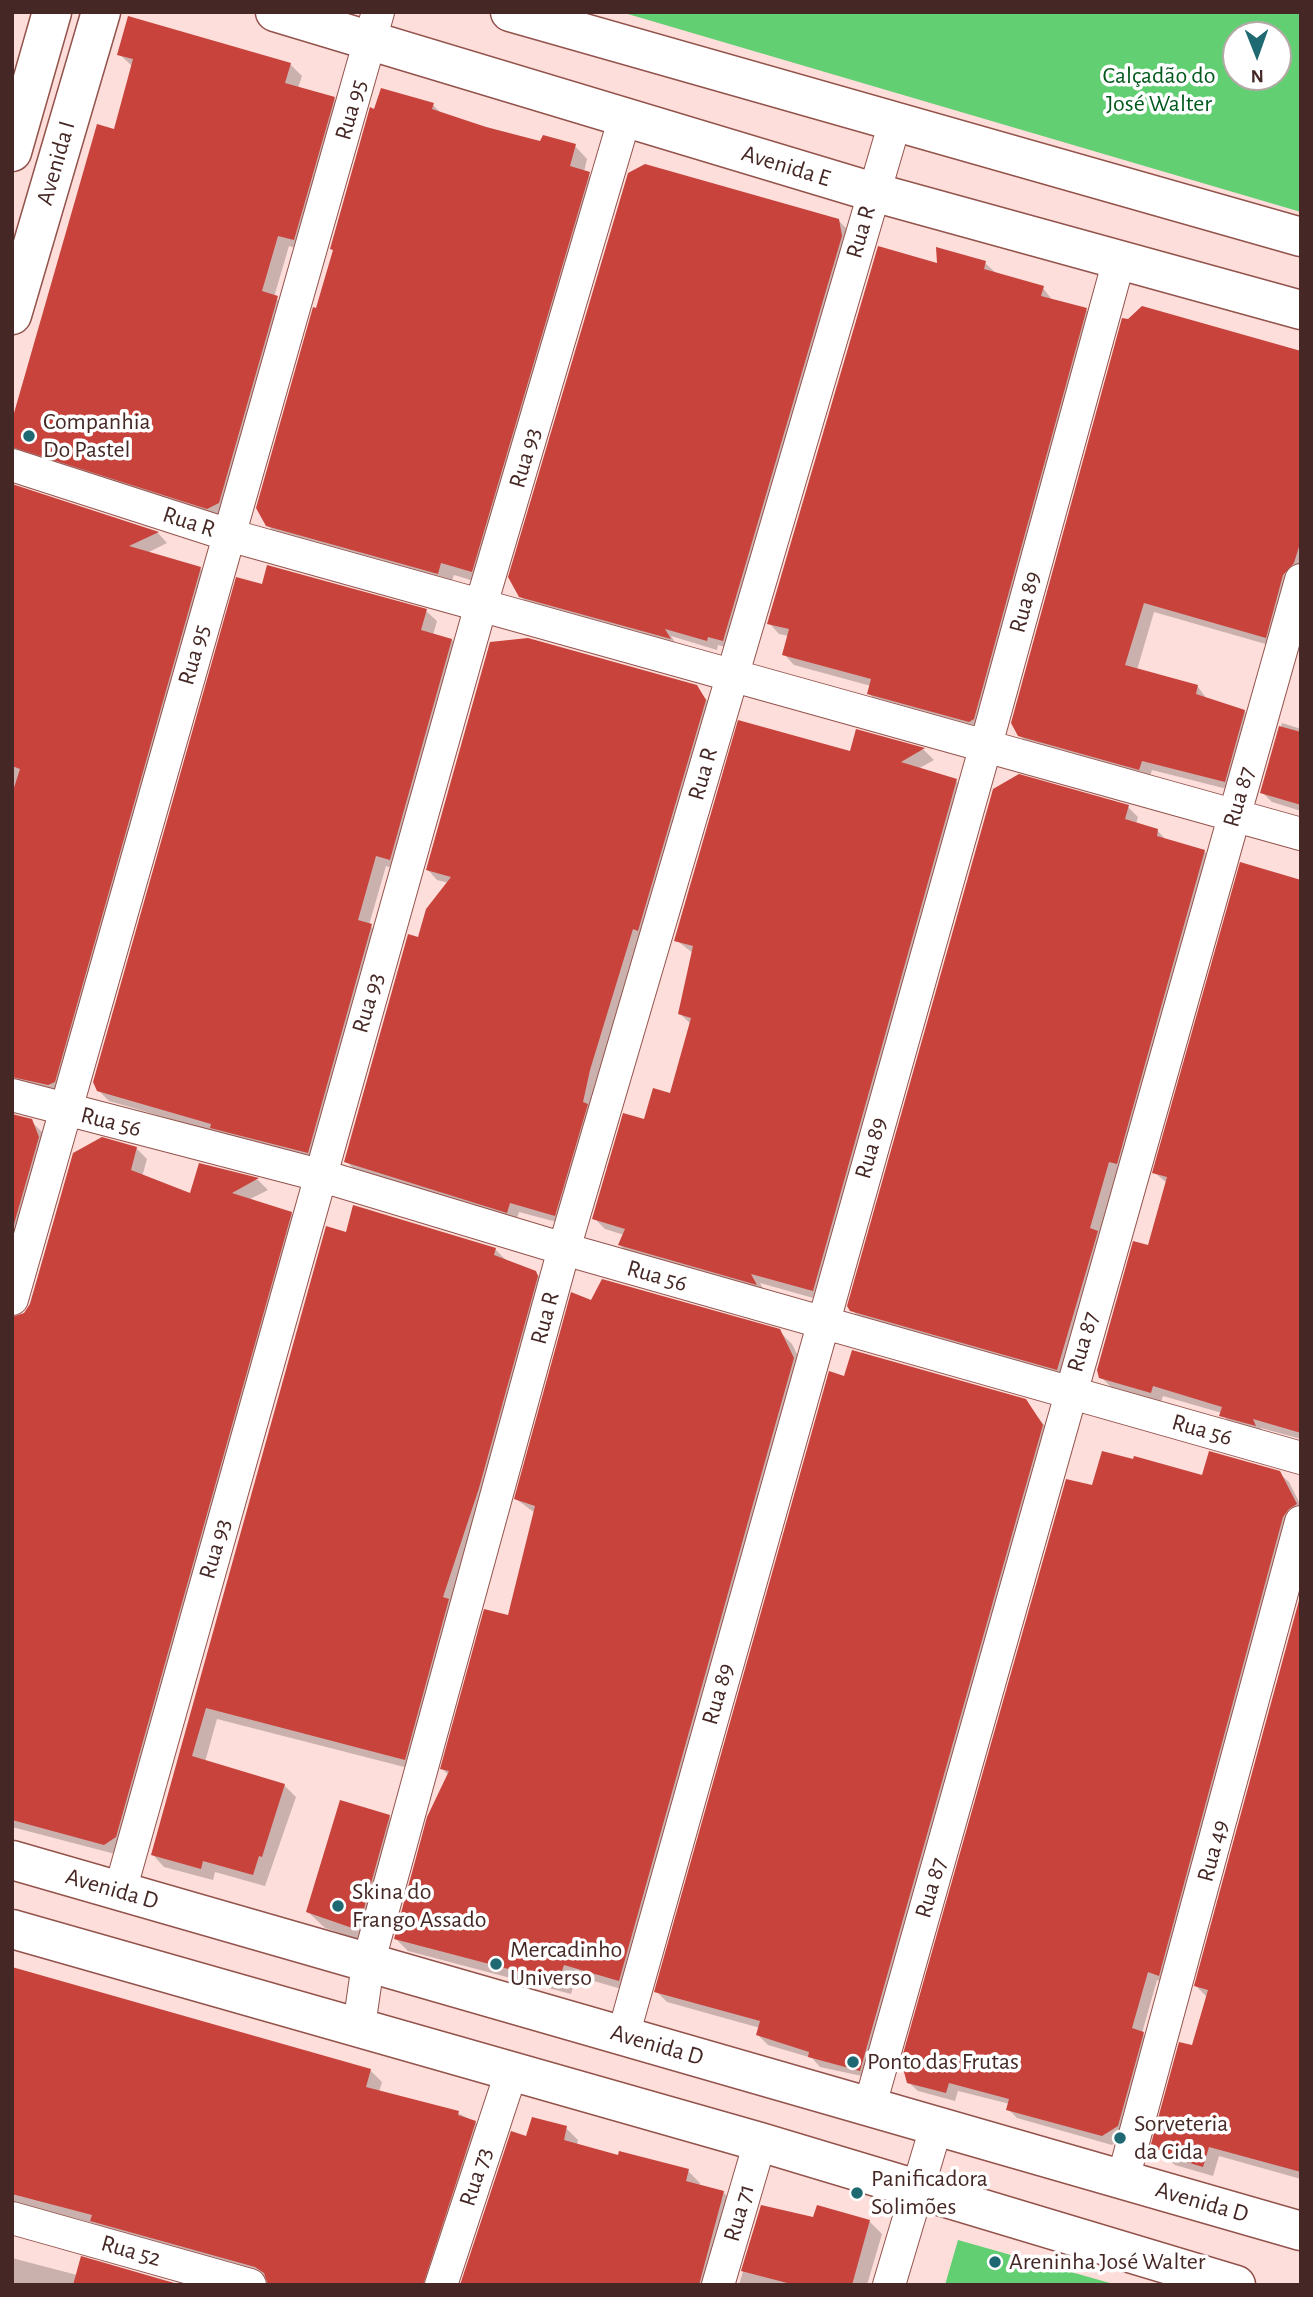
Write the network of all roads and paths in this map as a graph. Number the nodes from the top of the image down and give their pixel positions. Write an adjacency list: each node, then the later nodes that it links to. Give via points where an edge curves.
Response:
1 (52, 12): 8 (main road, Avenida I)
2 (101, 12): 13 (main road, Avenida I)
3 (275, 12): 5 (main road, Avenida E)
4 (510, 12): 7 (main road)
5 (374, 26): 6 (main road, Avenida E); 15 (street, Rua 95)
6 (625, 117): 9 (main road, Avenida E); 17 (street, Rua 93)
7 (895, 122): 9 (street, Rua R); 10 (main road)
8 (12, 152)
9 (873, 192): 11 (main road, Avenida E); 18 (street, Rua R)
10 (1301, 237)
11 (1119, 260): 12 (main road, Avenida E); 19 (street, Rua 89)
12 (1301, 310)
13 (12, 315)
14 (12, 465): 15 (street, Rua R)
15 (229, 535): 17 (street, Rua R); 23 (street, Rua 95)
16 (1301, 580): 20 (street, Rua 87)
17 (481, 605): 18 (street, Rua R); 24 (street, Rua 93)
18 (732, 675): 19 (street, Rua R); 25 (street, Rua R)
19 (986, 745): 20 (street, Rua R); 27 (street, Rua 89)
20 (1234, 815): 21 (street, Rua R); 28 (street, Rua 87)
21 (1301, 834)
22 (12, 1095): 23 (street, Rua 56)
23 (65, 1110): 24 (street, Rua 56); 26 (street, Rua 95)
24 (319, 1175): 25 (street, Rua 56); 32 (street, Rua 93)
25 (564, 1249): 27 (street, Rua 56); 34 (street, Rua R)
26 (12, 1299)
27 (821, 1322): 28 (street, Rua 56); 36 (street, Rua 89)
28 (1069, 1392): 29 (street, Rua 56); 38 (street, Rua 87)
29 (1301, 1458)
30 (1301, 1522): 41 (street, Rua 49)
31 (12, 1860): 32 (main road, Avenida D)
32 (120, 1891): 34 (main road, Avenida D)
33 (12, 1929): 35 (main road)
34 (368, 1964): 35 (street, Rua R); 36 (main road, Avenida D)
35 (359, 2026): 37 (main road)
36 (623, 2036): 38 (main road, Avenida D)
37 (512, 2070): 40 (main road); 46 (street, Rua 73)
38 (870, 2105): 39 (main road, Avenida D)
39 (937, 2124): 41 (main road, Avenida D); 42 (street)
40 (760, 2142): 42 (main road); 47 (street, Rua 71)
41 (1123, 2179): 44 (main road, Avenida D)
42 (917, 2189): 48 (street); 49 (main road)
43 (12, 2218): 45 (street, Rua 52)
44 (1301, 2231)
45 (250, 2285)
46 (441, 2285)
47 (718, 2285)
48 (889, 2285)
49 (1236, 2285)

